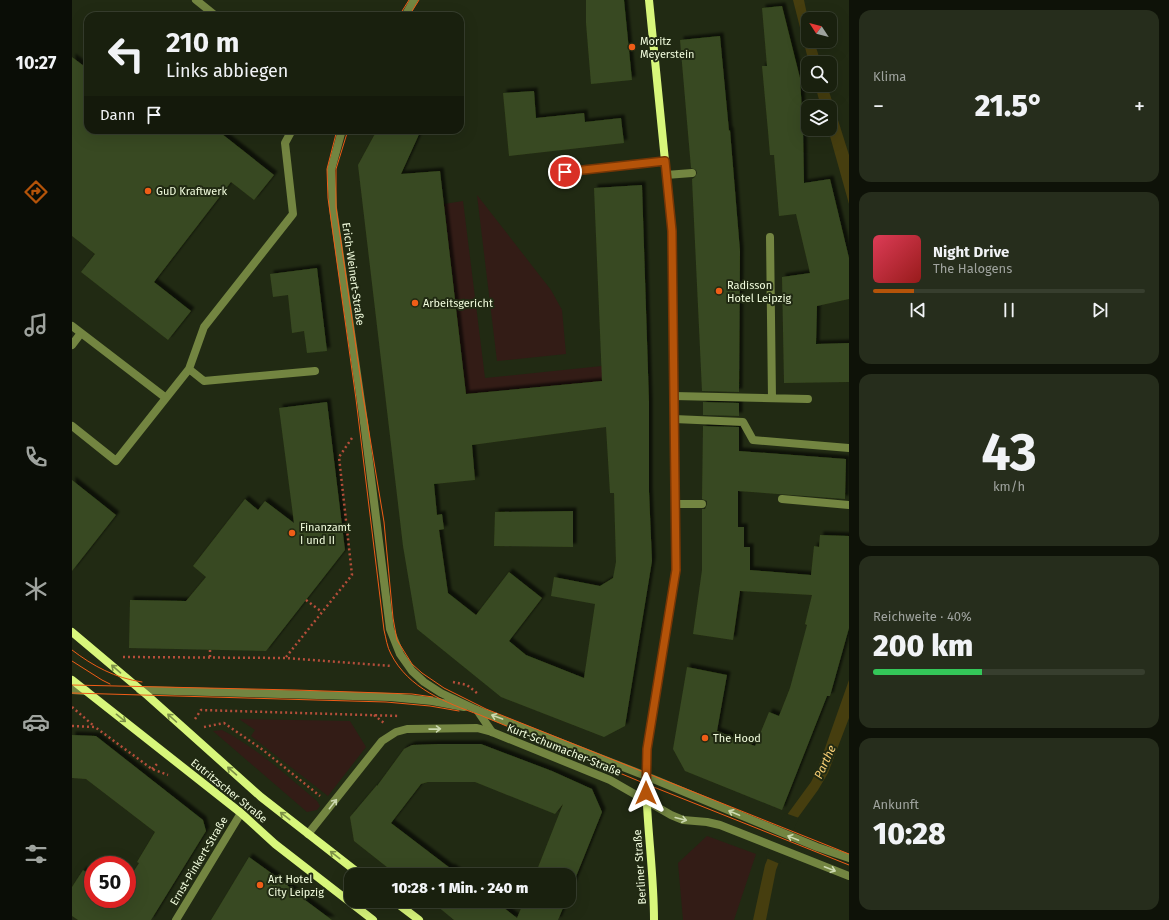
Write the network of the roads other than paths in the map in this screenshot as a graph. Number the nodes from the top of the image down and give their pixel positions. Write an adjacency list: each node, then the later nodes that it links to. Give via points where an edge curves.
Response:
1 (196, 0): 4 (street)
2 (414, 0): 5 (street)
3 (649, 0): 8 (main road, Berliner Straße)
4 (211, 12)
5 (407, 12)
6 (290, 134): 16 (street, via 285,144 294,214 204,327)
7 (341, 134): 34 (street, Erich-Weinert-Straße, via 331,170 333,208 364,422 390,629 400,654 412,671 441,693)
8 (665, 161): 9 (street); 11 (main road, Berliner Straße)
9 (565, 172)
10 (692, 173): 11 (street)
11 (666, 175): 18 (main road, Berliner Straße, via 672,231)
12 (770, 237): 20 (street)
13 (72, 326): 14 (street)
14 (81, 333): 15 (street); 19 (street)
15 (72, 344)
16 (189, 369): 17 (street, via 204,381); 19 (street)
17 (315, 372)
18 (674, 396): 20 (street); 22 (main road, Berliner Straße)
19 (166, 398): 23 (street, via 116,461)
20 (772, 398): 21 (street)
21 (808, 399)
22 (674, 419): 24 (street, via 743,422 753,440); 26 (main road, Berliner Straße)
23 (72, 426)
24 (849, 448)
25 (782, 499): 28 (street)
26 (675, 504): 27 (street); 36 (main road, Berliner Straße, via 676,570 647,749)
27 (702, 504)
28 (849, 505)
29 (72, 632): 32 (main road, Eutritzscher Straße, one-way to 29)
30 (72, 680): 33 (main road, Eutritzscher Straße)
31 (72, 690): 33 (street)
32 (140, 690): 34 (street, via 390,698 432,701); 39 (main road, Eutritzscher Straße, one-way to 32, via 261,797)
33 (86, 691): 38 (main road, Eutritzscher Straße, one-way to 38)
34 (477, 710): 35 (street); 36 (street, one-way to 34)
35 (492, 732): 37 (street, Kurt-Schumacher-Straße, via 610,780); 39 (street, Kurt-Schumacher-Straße, one-way to 35, via 382,741 396,732 407,729 477,728)
36 (646, 776): 37 (main road, Berliner Straße); 40 (street, one-way to 36)
37 (646, 802): 42 (street, Kurt-Schumacher-Straße, one-way to 42, via 671,816 720,825); 47 (main road, Berliner Straße)
38 (241, 813): 44 (street, Ernst-Pinkert-Straße); 45 (main road, Eutritzscher Straße, via 275,844)
39 (308, 834): 41 (main road, Eutritzscher Straße, one-way to 39)
40 (849, 858)
41 (352, 868)
42 (849, 876)
43 (403, 908): 46 (main road)
44 (176, 920)
45 (373, 920)
46 (419, 920)
47 (654, 920)

